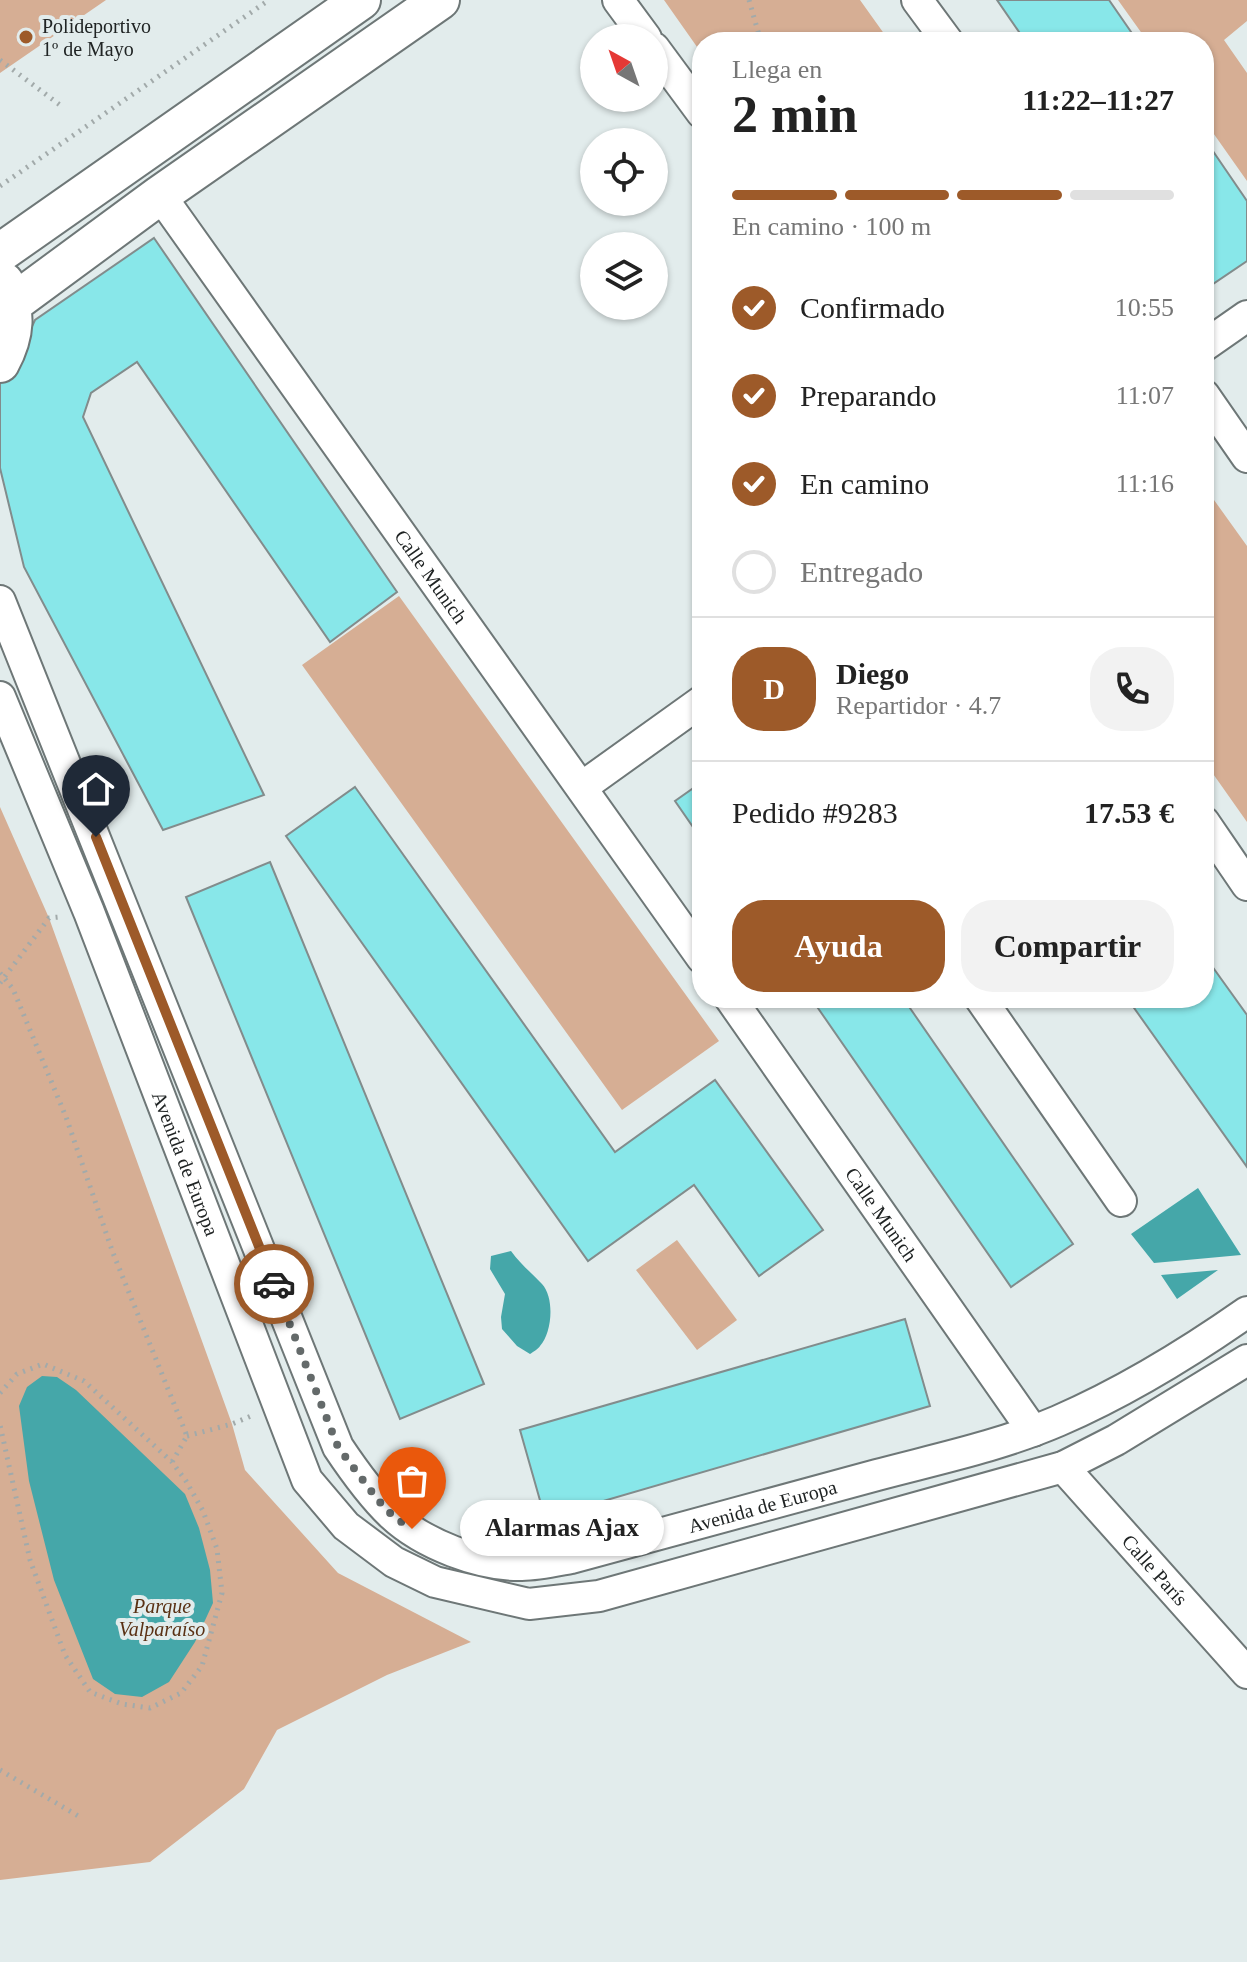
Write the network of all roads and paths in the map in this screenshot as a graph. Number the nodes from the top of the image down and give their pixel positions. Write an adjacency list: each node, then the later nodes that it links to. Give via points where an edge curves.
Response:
1 (269, 0): 14 (path)
2 (361, 0): 16 (street)
3 (440, 0): 15 (street)
4 (618, 0): 7 (street)
5 (749, 0): 8 (path)
6 (917, 0): 9 (street)
7 (636, 24)
8 (758, 32)
9 (941, 32)
10 (0, 60): 13 (path)
11 (668, 67): 12 (street)
12 (692, 99)
13 (60, 105)
14 (0, 186)
15 (160, 195): 17 (street); 26 (street, Calle Munich)
16 (0, 253)
17 (6, 291): 20 (street, via 11,343)
18 (1247, 316): 19 (street)
19 (1214, 339)
20 (0, 363)
21 (1214, 409): 22 (street)
22 (1247, 457)
23 (0, 601): 40 (street, Avenida de Europa, via 338,1447 394,1517 463,1555 493,1564 524,1565 585,1554)
24 (0, 697): 29 (street, Avenida de Europa)
25 (692, 708): 26 (street)
26 (582, 787): 30 (street, Calle Munich)
27 (1214, 837): 28 (street)
28 (1247, 885)
29 (89, 912): 31 (path, via 49,918); 38 (street, Avenida de Europa)
30 (692, 944)
31 (1, 978): 41 (path, via 13,989 66,1117 113,1253)
32 (737, 1008): 40 (street, Calle Munich)
33 (987, 1008): 34 (street)
34 (1121, 1201)
35 (1247, 1312): 40 (street, Avenida de Europa, via 1134,1385)
36 (1247, 1360): 43 (street, Avenida de Europa)
37 (0, 1393): 42 (path, via 17,1374 43,1364 84,1381)
38 (279, 1405): 41 (path); 43 (street, Avenida de Europa, via 307,1480 346,1526 394,1562 435,1582 529,1604 599,1596)
39 (0, 1425): 42 (path, via 30,1560 65,1655 90,1692 122,1704 150,1708 181,1693 202,1666 222,1593 217,1549 203,1511)
40 (1033, 1431)
41 (187, 1436): 42 (path)
42 (172, 1462)
43 (1063, 1467): 44 (street, Calle París)
44 (1247, 1673)
45 (0, 1770): 46 (path)
46 (80, 1817)

